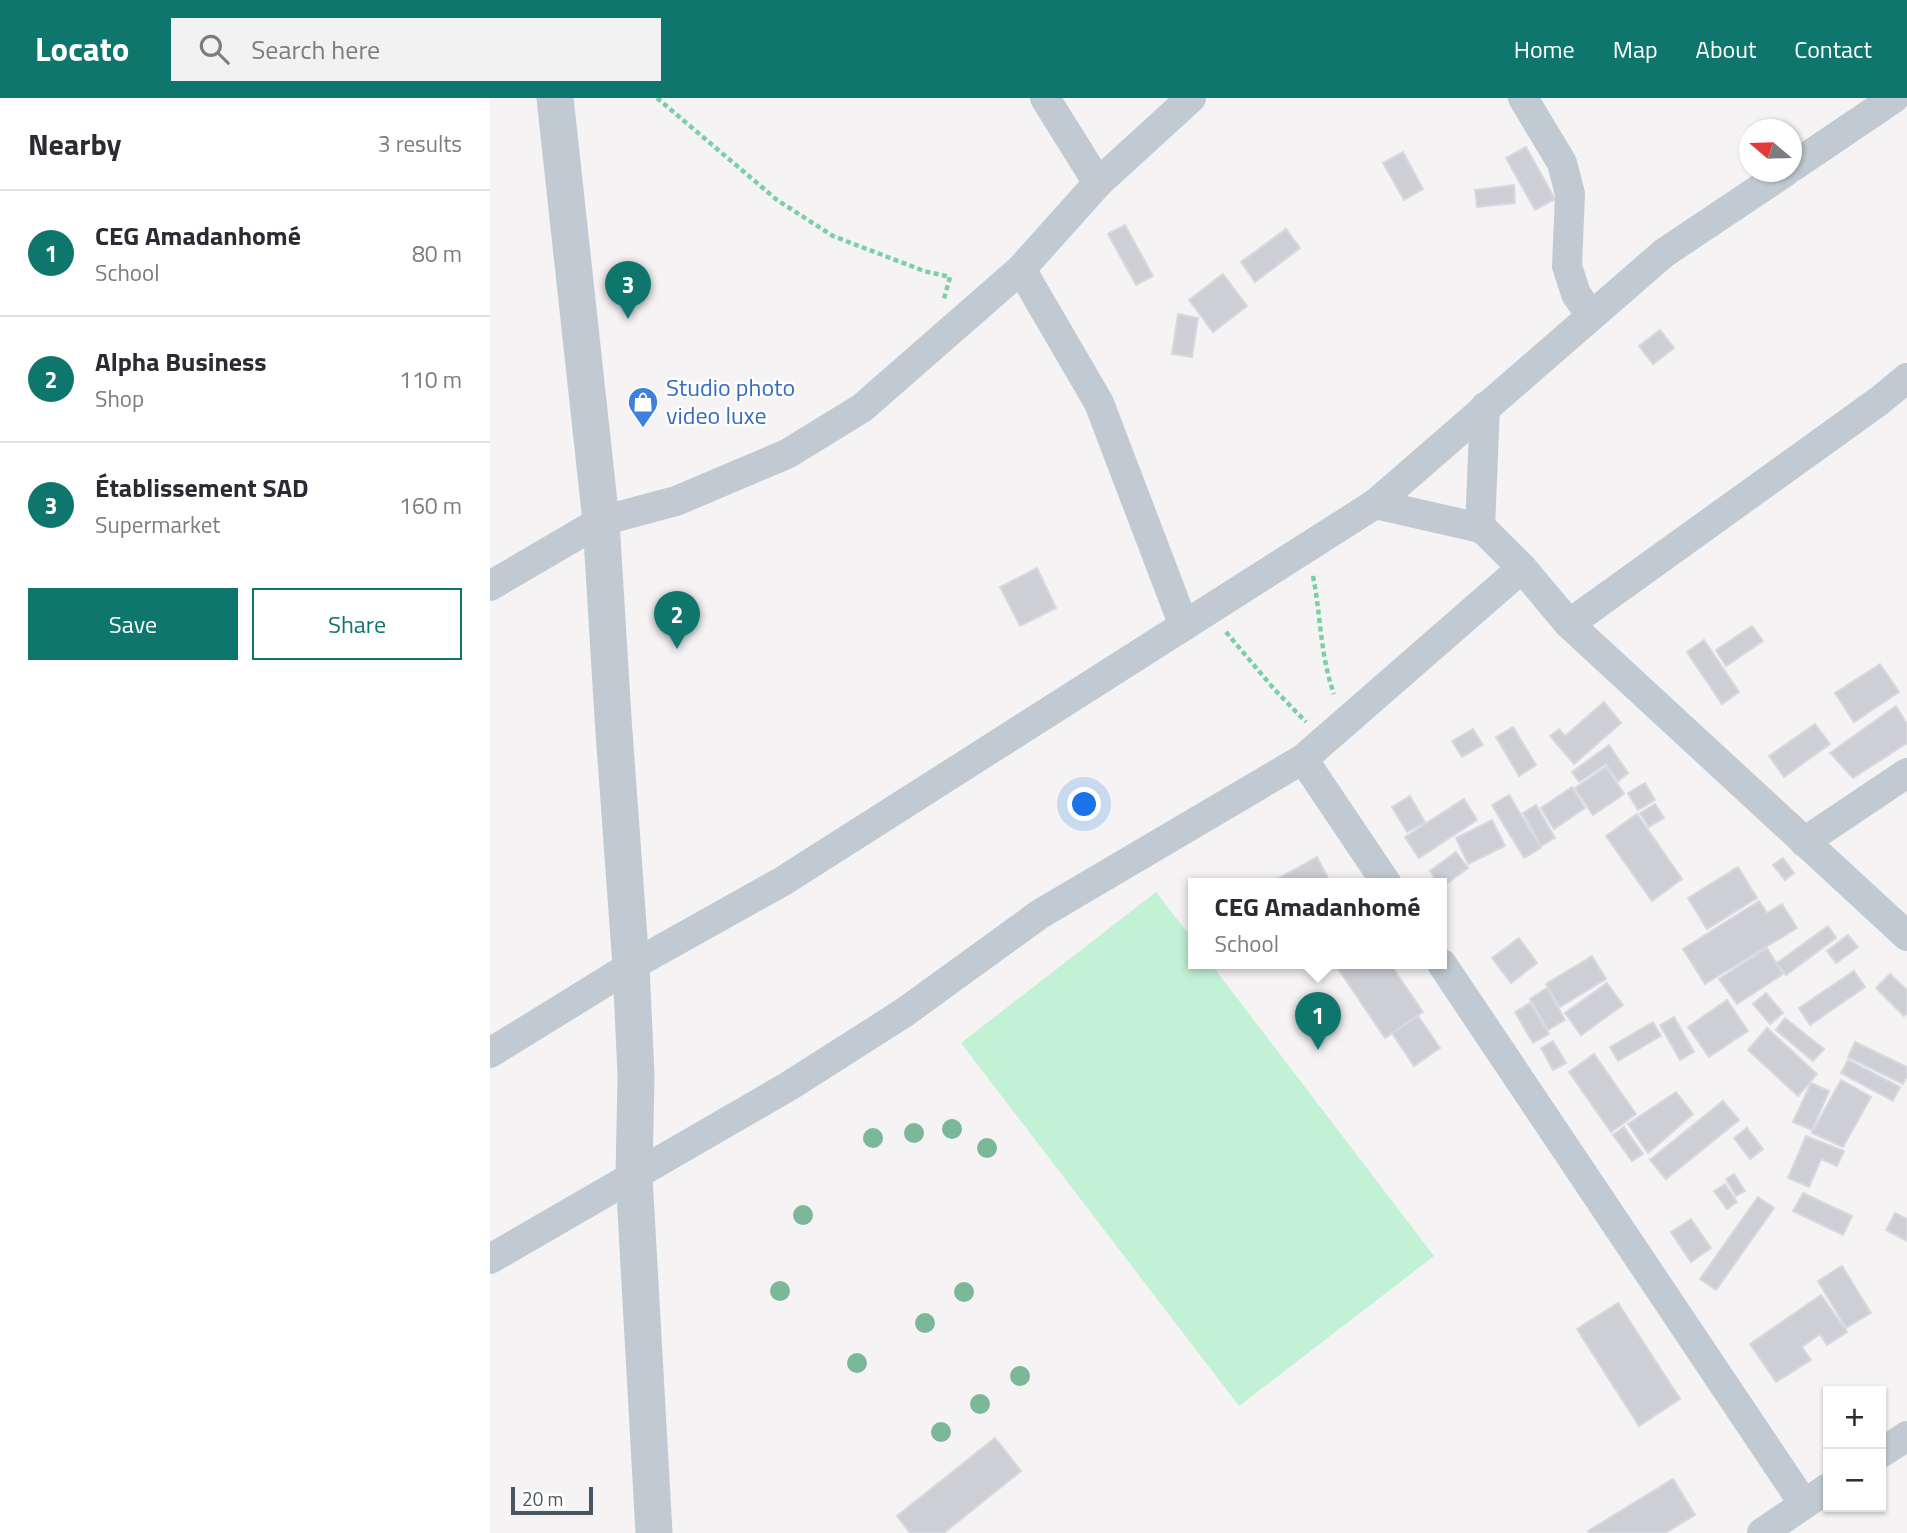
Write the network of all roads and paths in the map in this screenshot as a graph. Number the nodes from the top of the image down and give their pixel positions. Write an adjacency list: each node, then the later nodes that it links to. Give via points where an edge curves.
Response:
1 (555, 98): 16 (street)
2 (657, 98): 12 (path, via 777,200 833,236 950,277)
3 (1045, 98): 9 (street)
4 (1191, 98): 9 (street)
5 (1523, 98): 11 (street, via 1562,163 1570,194 1567,266 1576,294)
6 (1894, 98): 7 (street)
7 (1802, 160)
8 (1770, 182): 11 (street, via 1664,253)
9 (1098, 183): 10 (street)
10 (1021, 269): 12 (street); 23 (street, via 1099,403)
11 (1591, 316): 14 (street)
12 (937, 342): 16 (street, via 862,408 787,454 676,501)
13 (1907, 378): 22 (street)
14 (1485, 407): 15 (street); 17 (street)
15 (1376, 504): 17 (street); 18 (street)
16 (601, 521): 20 (street); 29 (street)
17 (1480, 528): 19 (street)
18 (1307, 548): 21 (street); 24 (path, via 1327,675)
19 (1522, 569): 22 (street); 24 (street)
20 (490, 586)
21 (1210, 610): 23 (street); 24 (path, via 1274,689)
22 (1569, 624): 26 (street)
23 (1184, 626): 29 (street, via 783,881)
24 (1324, 741): 27 (street); 32 (street, via 1040,914 905,1012 813,1071)
25 (1907, 773): 26 (street)
26 (1804, 842): 28 (street)
27 (1384, 878)
28 (1907, 936)
29 (631, 966): 31 (street); 32 (street)
30 (1445, 969): 36 (street)
31 (490, 1053)
32 (634, 1176): 33 (street); 37 (street)
33 (490, 1259)
34 (1907, 1436): 35 (street)
35 (1886, 1450)
36 (1816, 1496): 38 (street)
37 (654, 1533)
38 (1762, 1533)

